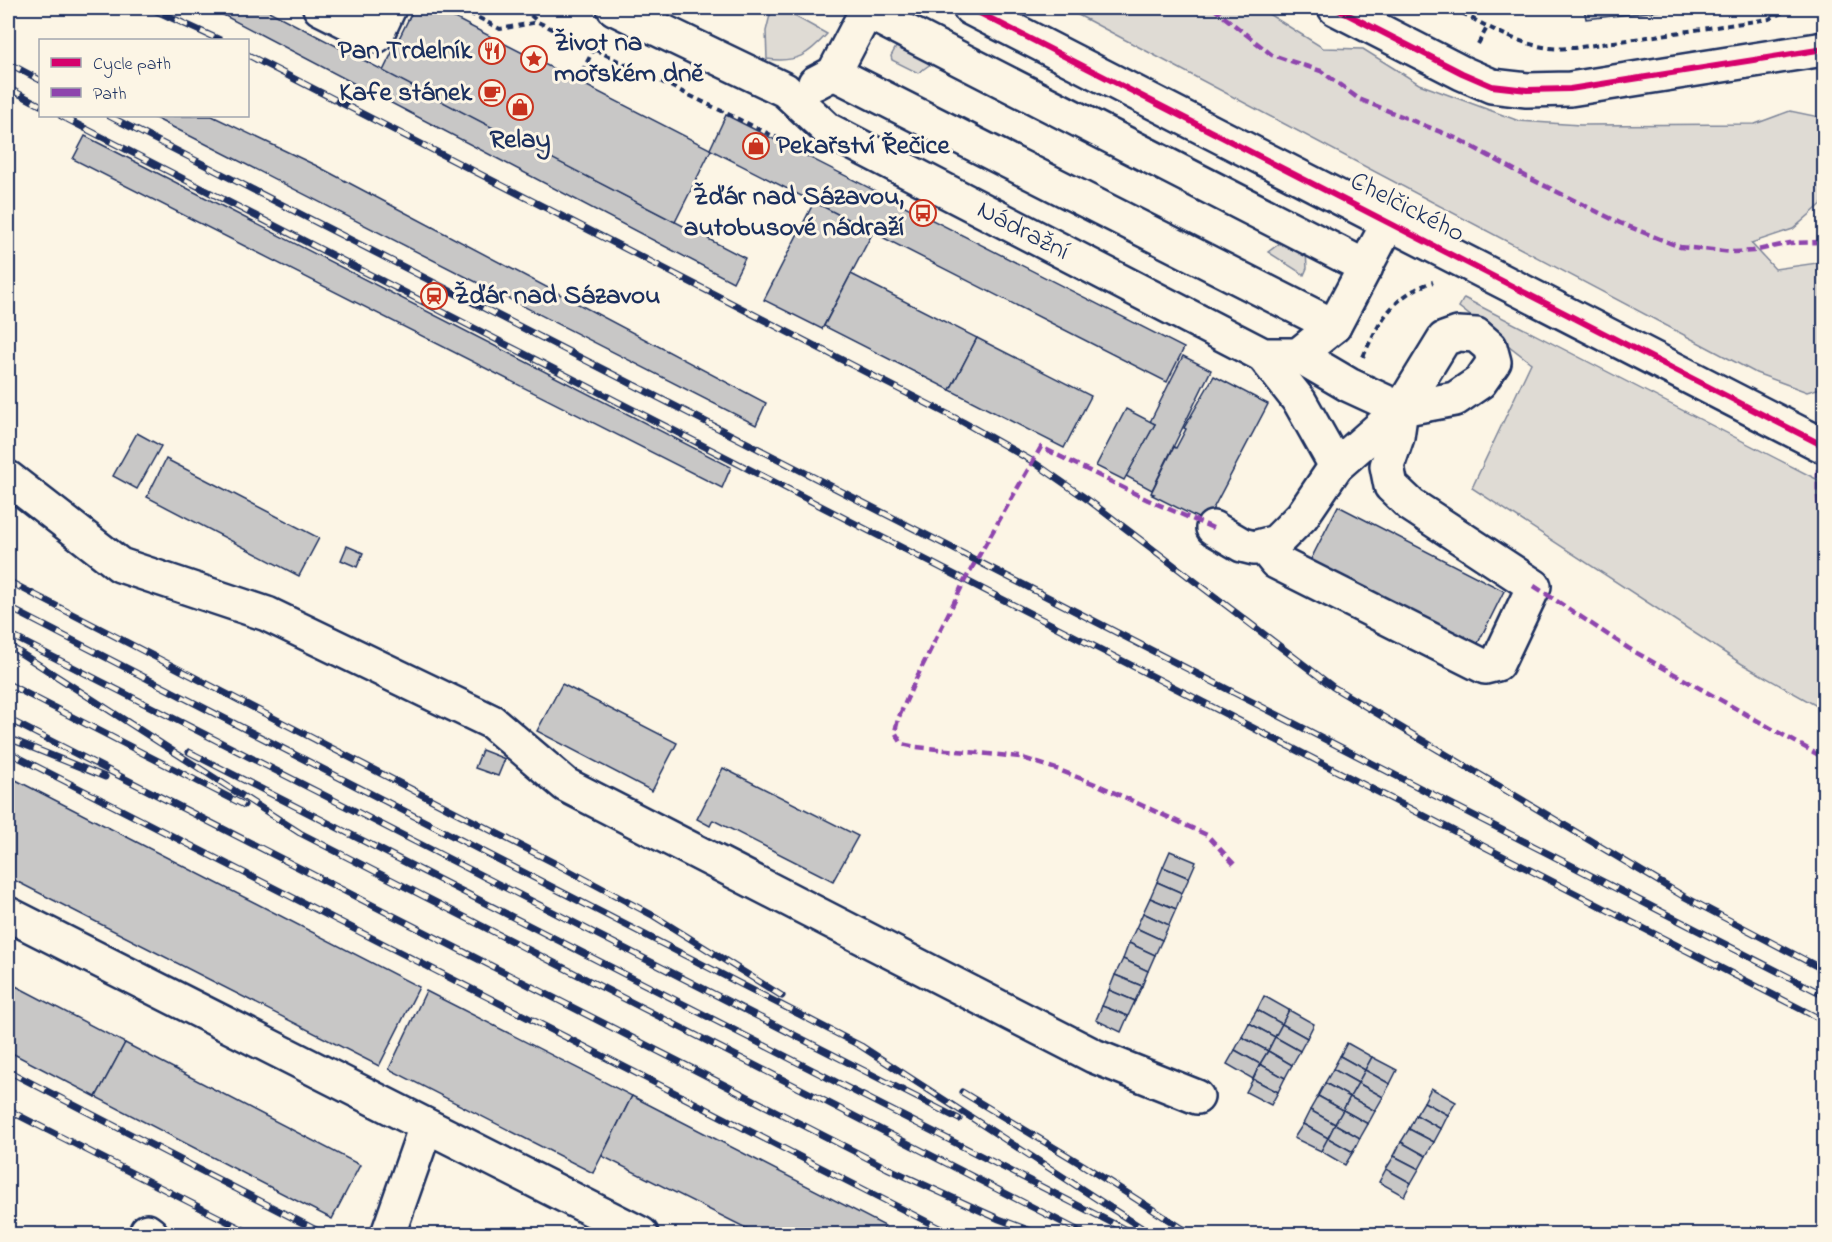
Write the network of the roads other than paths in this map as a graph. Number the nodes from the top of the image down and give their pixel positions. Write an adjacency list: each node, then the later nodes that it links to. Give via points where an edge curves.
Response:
1 (320, 8): 2 (street, via 376,36)
2 (389, 8)
3 (614, 8): 9 (street, Nádražní)
4 (970, 8): 10 (street, Chelčického)
5 (1335, 8): 7 (street, via 1492,86 1527,90 1570,89)
6 (867, 9): 8 (street); 11 (street)
7 (1824, 49)
8 (834, 73): 9 (street, via 811,85); 12 (street)
9 (784, 90): 14 (street, Nádražní, via 828,130)
10 (1389, 222): 11 (street); 16 (street, Chelčického)
11 (1366, 267): 12 (street)
12 (1334, 326): 13 (street)
13 (1298, 355): 14 (street, Nádražní); 15 (street)
14 (1263, 356): 17 (street, via 1300,402)
15 (1401, 409): 17 (street); 20 (street, via 1387,466 1391,486 1412,505 1534,586 1497,664 1485,668 1276,562)
16 (1824, 446)
17 (1336, 466): 20 (street, via 1302,516 1276,542)
18 (8, 478): 22 (street, via 120,565 267,614 492,722 566,785 1094,1056)
19 (1213, 528): 20 (street, via 1242,545 1254,549)
20 (1263, 546)
21 (8, 914): 23 (street)
22 (1197, 1097)
23 (426, 1126): 24 (street); 25 (street)
24 (388, 1234)
25 (641, 1234)

